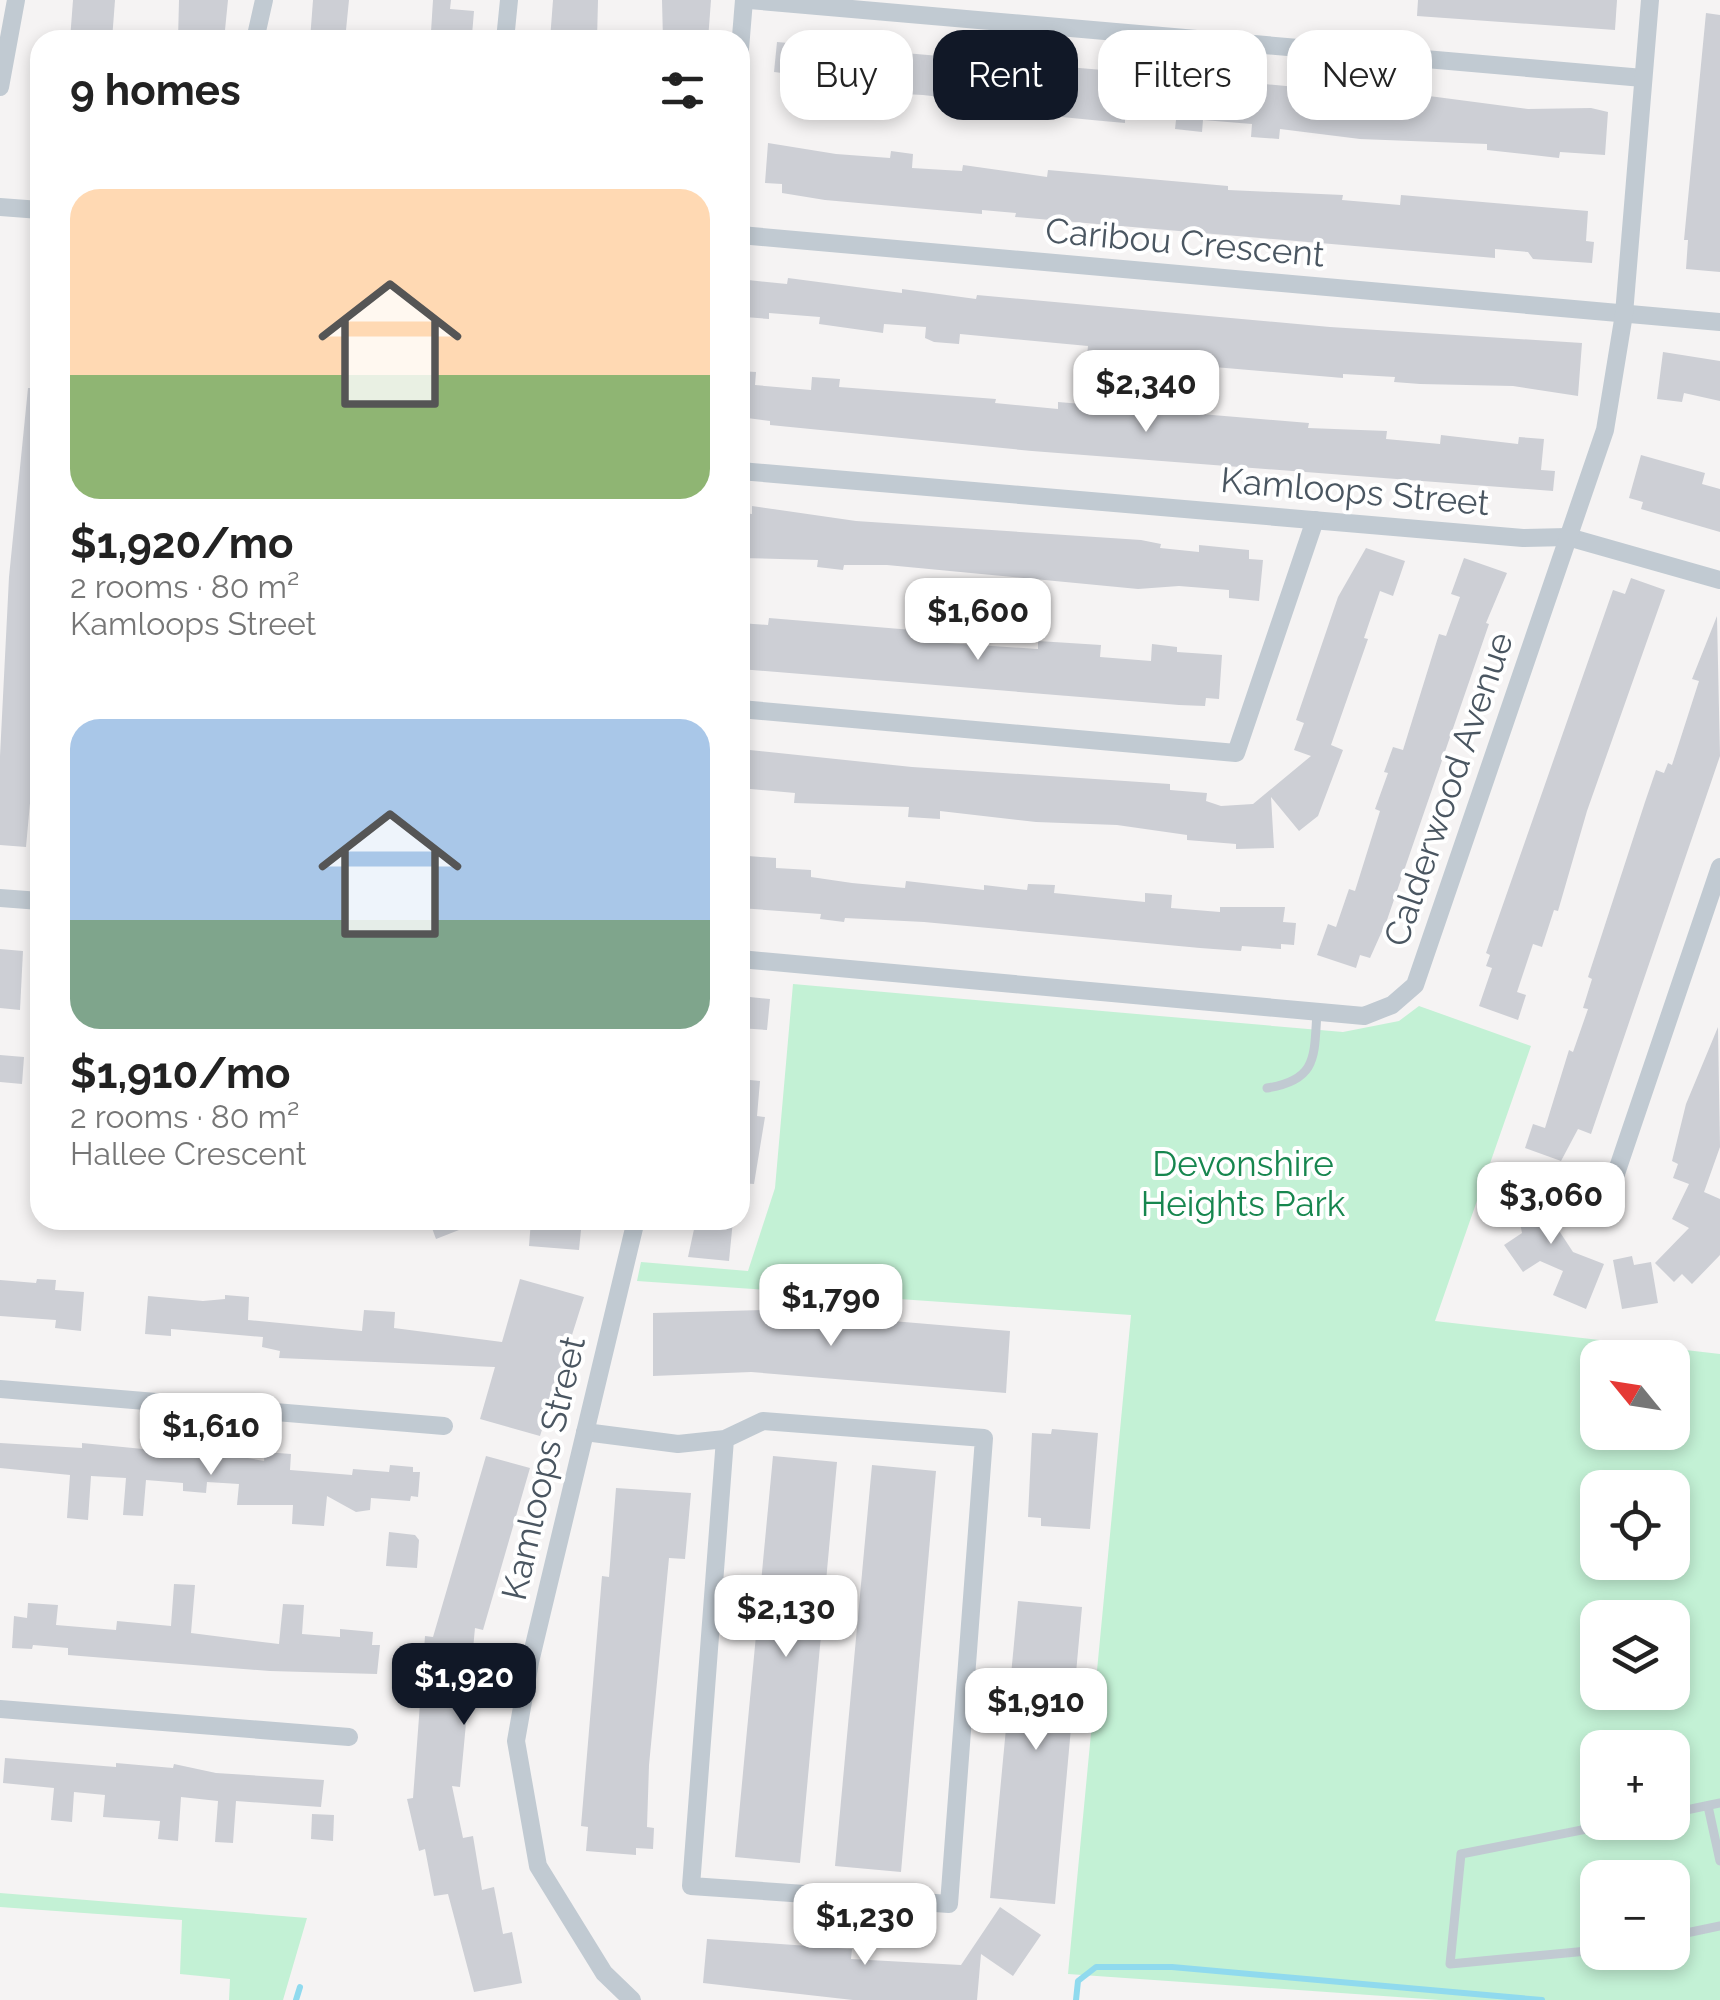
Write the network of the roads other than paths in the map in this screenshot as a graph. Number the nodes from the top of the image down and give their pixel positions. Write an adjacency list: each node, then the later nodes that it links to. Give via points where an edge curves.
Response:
1 (16, 0): 10 (street)
2 (264, 0): 6 (street)
3 (508, 0): 7 (street)
4 (747, 0): 8 (street); 9 (street)
5 (1650, 0): 9 (street, Calderwood Avenue)
6 (257, 30)
7 (506, 30)
8 (743, 30)
9 (1644, 78): 14 (street, Calderwood Avenue)
10 (0, 87)
11 (0, 207): 12 (street)
12 (30, 209)
13 (750, 236): 14 (street, Caribou Crescent)
14 (1624, 314): 15 (street, Caribou Crescent); 18 (street, Calderwood Avenue, via 1605,430)
15 (1720, 322)
16 (750, 472): 17 (street, Kamloops Street)
17 (1314, 520): 18 (street, Kamloops Street); 20 (street, via 1236,753)
18 (1568, 537): 19 (street, Kamloops Street); 25 (street, Calderwood Avenue, via 1415,986 1364,1016)
19 (1720, 580)
20 (750, 710)
21 (1720, 867): 27 (street)
22 (0, 898): 23 (street)
23 (30, 900)
24 (750, 960): 25 (street, Calderwood Avenue)
25 (1317, 1012): 26 (lane, via 1314,1057 1305,1074)
26 (1267, 1088)
27 (1607, 1200)
28 (634, 1230): 31 (street, Kamloops Street)
29 (0, 1389): 30 (street)
30 (444, 1426)
31 (584, 1432): 32 (street, via 678,1444); 43 (street, Kamloops Street, via 516,1741 538,1866 604,1973)
32 (726, 1439): 32 (street, via 763,1421 984,1438 948,1904 691,1886)
33 (0, 1709): 34 (street)
34 (349, 1737)
35 (1720, 1803): 36 (lane)
36 (1708, 1806): 37 (lane); 39 (lane)
37 (1690, 1809)
38 (1580, 1830): 42 (lane, via 1461,1854 1450,1964)
39 (1720, 1861)
40 (1720, 1926): 41 (lane)
41 (1690, 1932)
42 (1580, 1952)
43 (632, 2000)

